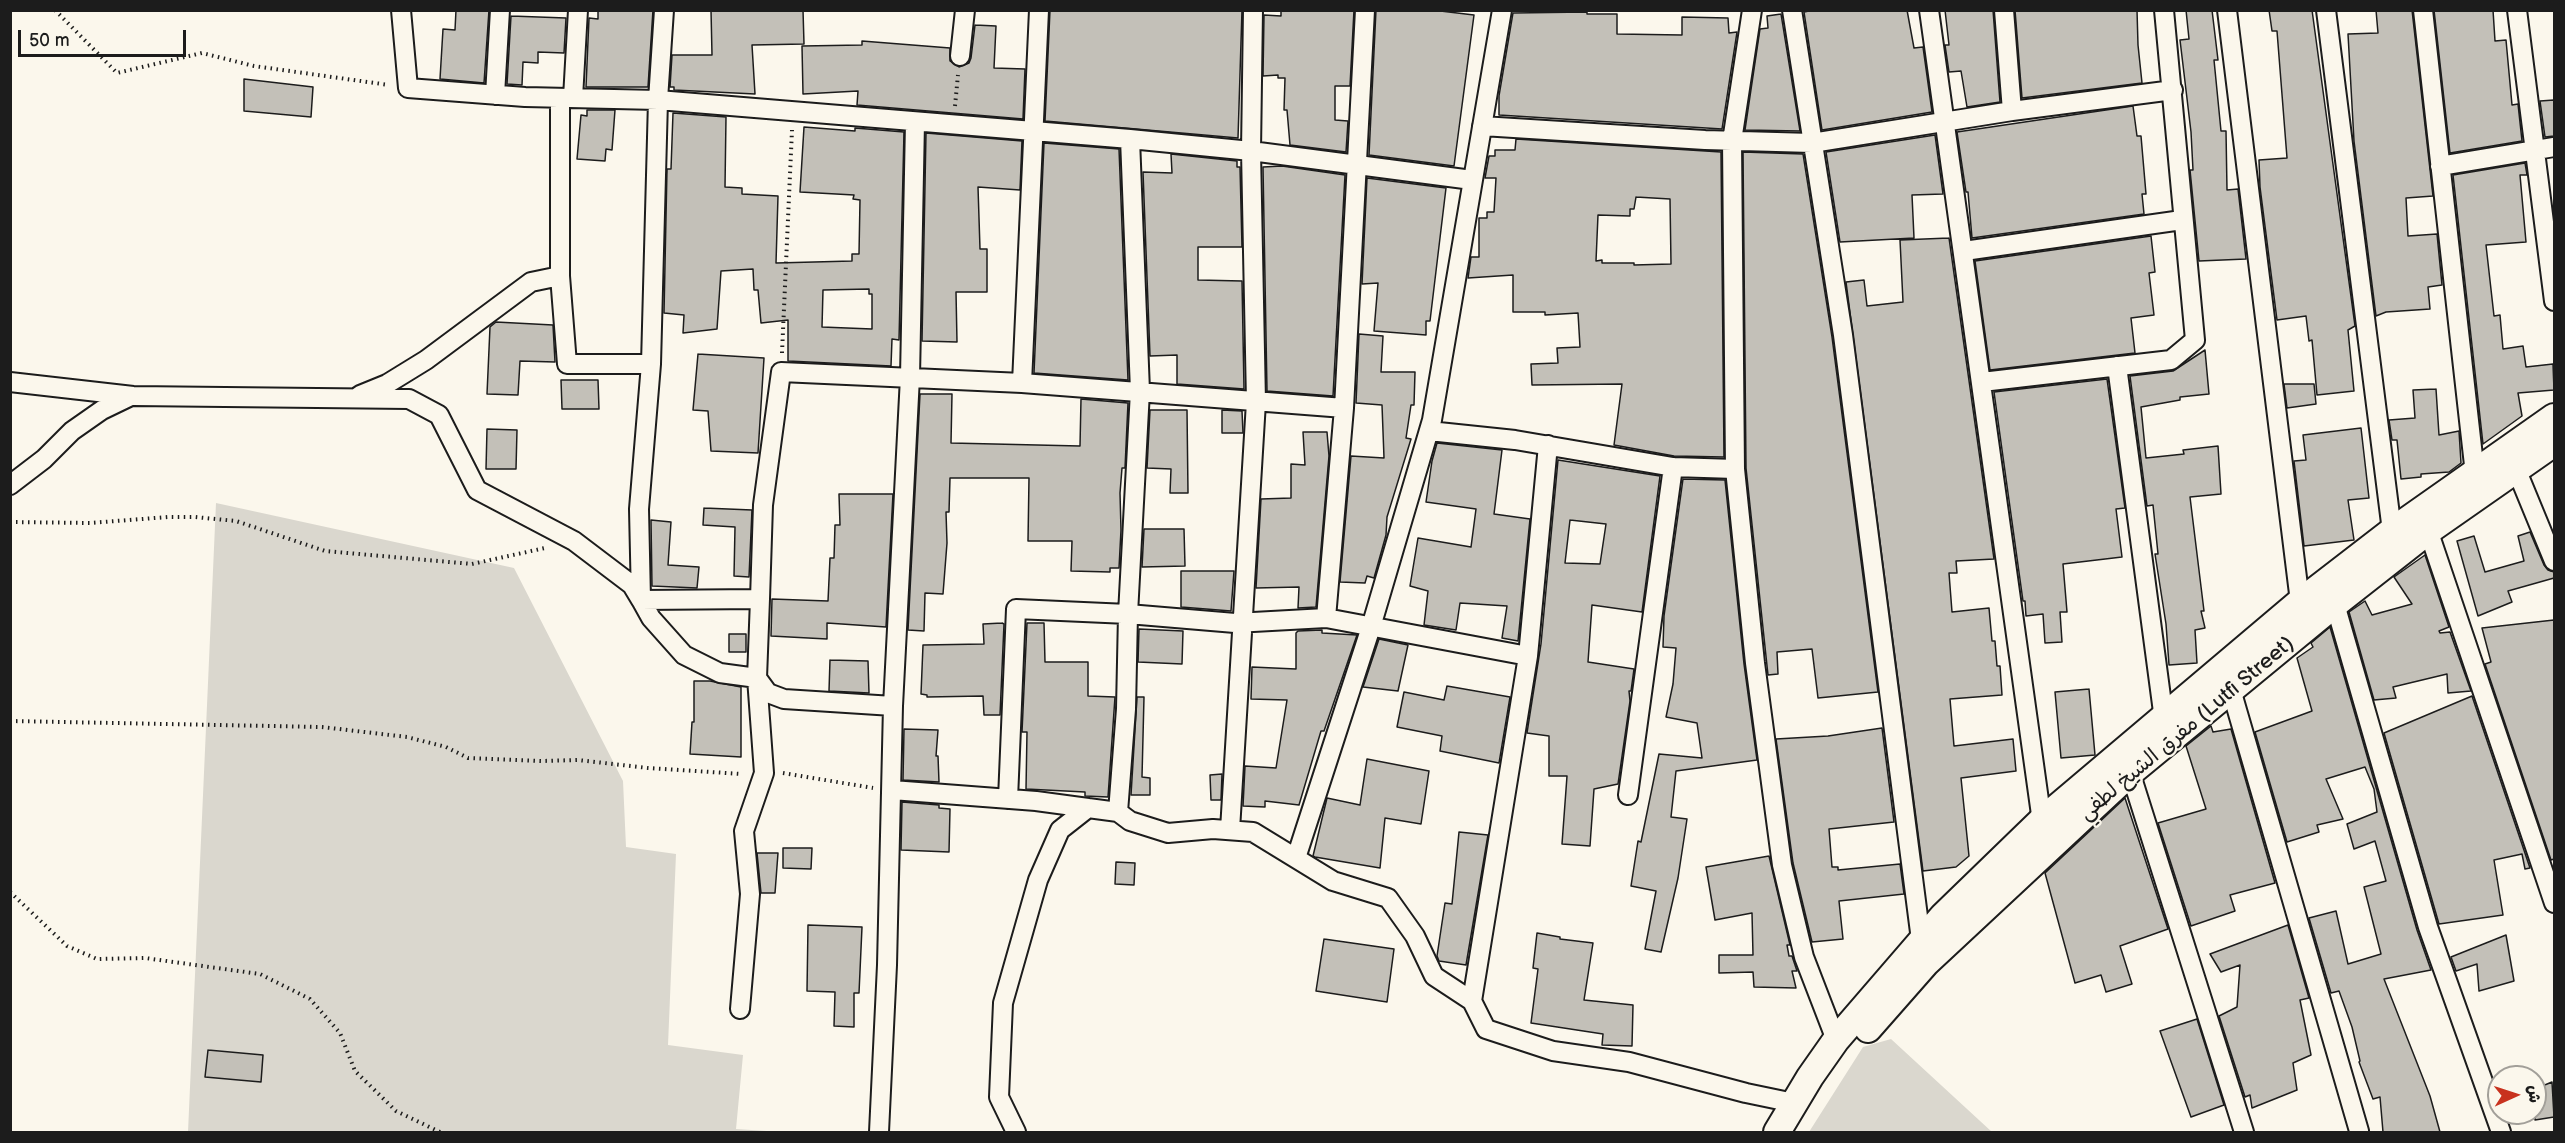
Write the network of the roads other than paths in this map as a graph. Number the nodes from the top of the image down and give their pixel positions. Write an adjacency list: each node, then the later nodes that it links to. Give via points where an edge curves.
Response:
1 (401, 10): 21 (street, via 408,88)
2 (500, 10): 21 (street)
3 (578, 10): 22 (street)
4 (664, 10): 23 (street)
5 (964, 10): 19 (street)
6 (1039, 10): 28 (street)
7 (1253, 10): 34 (street)
8 (1365, 10): 35 (street)
9 (1502, 10): 27 (street)
10 (1752, 10): 30 (street)
11 (1792, 10): 31 (street)
12 (1929, 10): 25 (street)
13 (2004, 10): 24 (street)
14 (2164, 10): 20 (street)
15 (2227, 10): 67 (street)
16 (2326, 10): 63 (street)
17 (2423, 10): 36 (street)
18 (2517, 10): 33 (street)
19 (960, 57)
20 (2173, 90): 24 (street); 38 (street)
21 (495, 95): 22 (street)
22 (567, 98): 23 (street); 40 (street)
23 (658, 100): 26 (street); 42 (street)
24 (2012, 111): 25 (street)
25 (1946, 121): 31 (street); 39 (street)
26 (915, 122): 28 (street); 44 (street)
27 (1482, 126): 30 (street); 37 (street)
28 (1035, 132): 29 (street); 47 (street)
29 (1130, 139): 34 (street); 48 (street)
30 (1732, 141): 31 (street); 59 (street)
31 (1812, 142): 89 (street, via 1843,335)
32 (2554, 147): 33 (street)
33 (2535, 150): 36 (street); 41 (street)
34 (1251, 151): 35 (street); 51 (street)
35 (1358, 165): 37 (street); 52 (street)
36 (2440, 166): 61 (street)
37 (1472, 180): 54 (street)
38 (2182, 220): 39 (street); 43 (street, via 2195,340 2172,360)
39 (1964, 251): 46 (street)
40 (560, 276): 42 (street, via 567,364); 50 (street, via 531,282 426,360 387,384)
41 (2554, 301)
42 (651, 364): 66 (street, via 639,509)
43 (2117, 366): 46 (street); 77 (street)
44 (910, 377): 47 (street); 65 (street, via 781,372 763,505); 76 (street)
45 (10, 382): 49 (street)
46 (1982, 382): 84 (street)
47 (1022, 383): 48 (street)
48 (1140, 391): 51 (street); 69 (street)
49 (133, 396): 50 (street); 60 (street, via 72,430 44,459)
50 (353, 398): 66 (street, via 409,399 439,415 477,490 574,541 632,585)
51 (1256, 402): 52 (street); 71 (street)
52 (1344, 408): 70 (street)
53 (2554, 417): 57 (street)
54 (1429, 431): 56 (street); 72 (street)
55 (2554, 442): 57 (street, مفرق الشيخ لطفي (Lutfi Street))
56 (1548, 446): 58 (street); 73 (street)
57 (2512, 460): 61 (street, مفرق الشيخ لطفي (Lutfi Street)); 64 (street)
58 (1673, 467): 59 (street); 80 (street)
59 (1735, 469): 92 (street, via 1755,663 1782,865 1804,957)
60 (10, 485)
61 (2476, 485): 62 (street, مفرق الشيخ لطفي (Lutfi Street))
62 (2425, 521): 63 (street); 68 (street, مفرق الشيخ لطفي (Lutfi Street)); 88 (street)
63 (2392, 531): 67 (street)
64 (2554, 561)
65 (760, 599): 66 (street); 74 (street)
66 (641, 600): 74 (street, via 651,618 684,655 720,673)
67 (2300, 602): 75 (street)
68 (2335, 604): 75 (street, مفرق الشيخ لطفي (Lutfi Street)); 100 (street, via 2428,927)
69 (1128, 614): 71 (street); 81 (street, via 1016,609); 83 (street)
70 (1326, 618): 71 (street); 72 (street)
71 (1242, 622): 85 (street)
72 (1371, 627): 73 (street); 87 (street)
73 (1528, 656): 90 (street)
74 (757, 678): 76 (street, via 768,693 784,699); 91 (street, via 764,773 744,831 750,894)
75 (2228, 678): 77 (street, مفرق الشيخ لطفي (Lutfi Street)); 94 (street)
76 (893, 706): 79 (street)
77 (2166, 730): 78 (street, مفرق الشيخ لطفي (Lutfi Street))
78 (2127, 762): 84 (street); 86 (street, مفرق الشيخ لطفي (Lutfi Street)); 99 (street)
79 (892, 790): 81 (street); 95 (street)
80 (1628, 795)
81 (1008, 799): 82 (street)
82 (1088, 808): 83 (street); 96 (street, via 1060,831 1038,880 1003,1003 999,1097)
83 (1118, 812): 85 (street, via 1130,821 1168,833)
84 (2041, 821): 86 (street); 89 (street)
85 (1230, 830): 87 (street, via 1253,832)
86 (2047, 850): 92 (street, مفرق الشيخ لطفي (Lutfi Street))
87 (1296, 858): 90 (street, via 1333,881 1388,898 1415,936 1434,976)
88 (2554, 903)
89 (1921, 940): 92 (street)
90 (1472, 1001): 93 (street, via 1486,1029 1553,1051 1629,1062)
91 (740, 1009)
92 (1843, 1044): 93 (street); 98 (street)
93 (1794, 1104): 97 (street)
94 (2359, 1131)
95 (879, 1132)
96 (1016, 1132)
97 (1777, 1132)
98 (1796, 1132)
99 (2244, 1132)
100 (2501, 1132)

